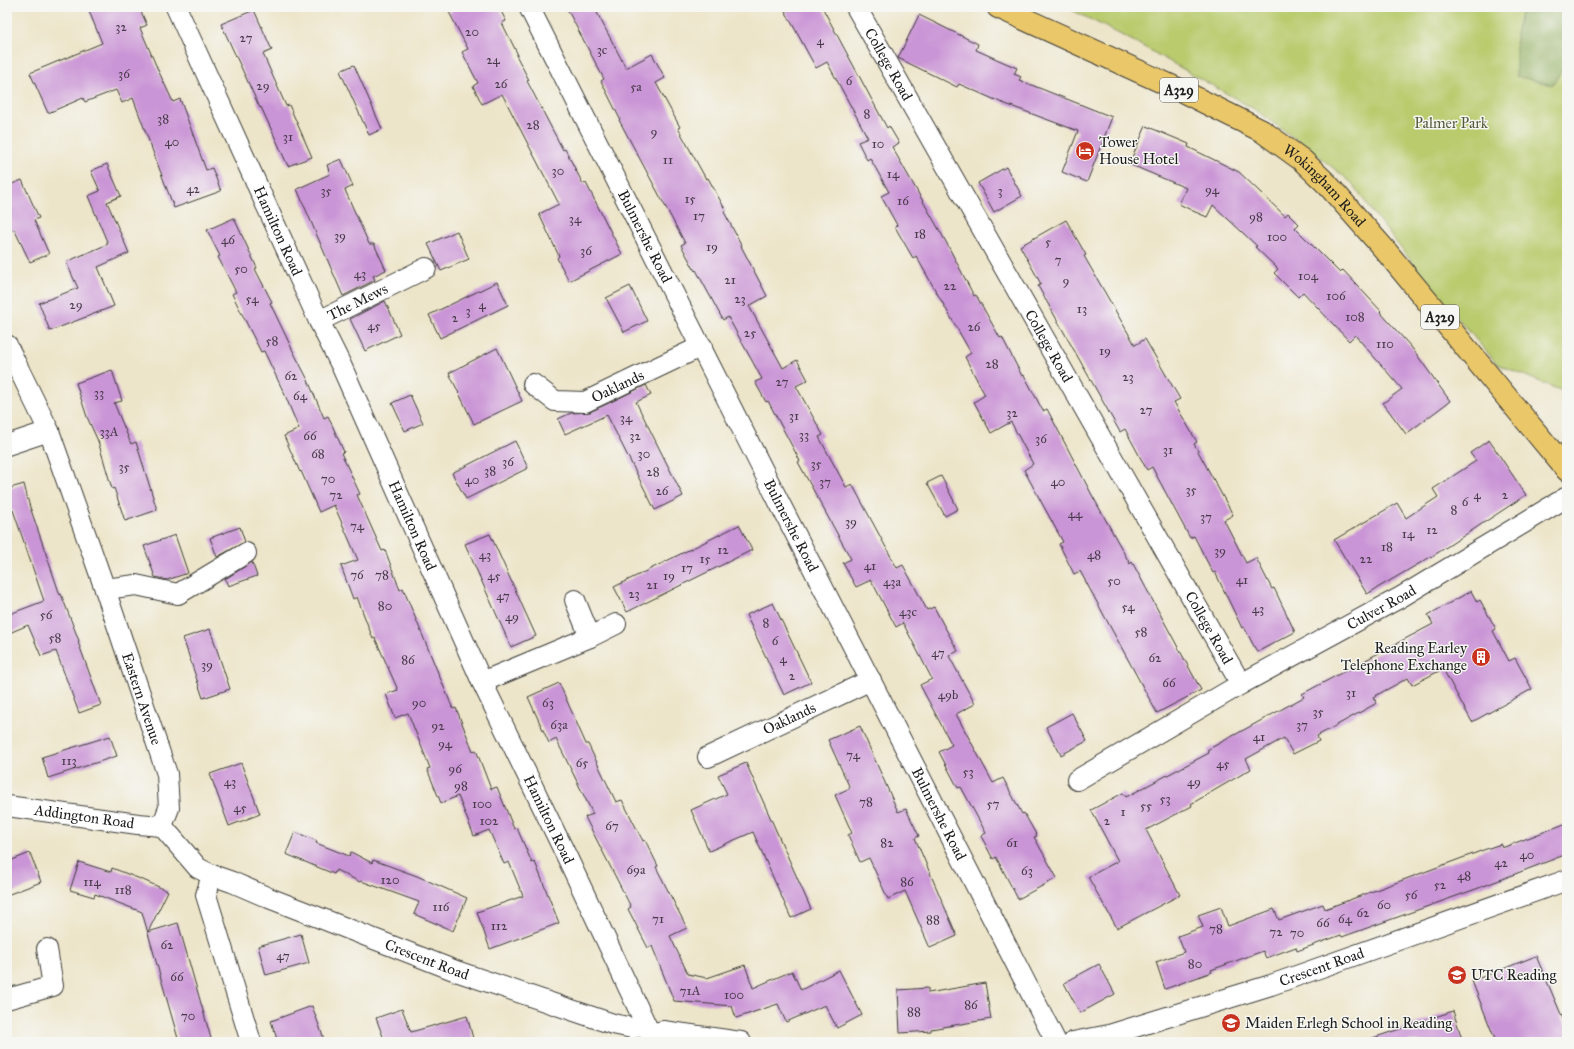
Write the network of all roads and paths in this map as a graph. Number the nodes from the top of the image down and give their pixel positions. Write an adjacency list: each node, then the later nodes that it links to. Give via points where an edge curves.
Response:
1 (176, 7): 6 (street, Hamilton Road)
2 (529, 7): 8 (street, Bulmershe Road)
3 (856, 7): 21 (street, College Road)
4 (998, 7): 12 (main road, Wokingham Road / A329, via 1182,91 1262,131 1302,160 1327,184 1385,250)
5 (426, 268): 6 (street, The Mews, via 402,289)
6 (319, 321): 20 (street, Hamilton Road)
7 (7, 345): 10 (street, Eastern Avenue)
8 (702, 346): 9 (street, Oaklands, via 585,402 555,400); 19 (street, Bulmershe Road)
9 (533, 384)
10 (49, 431): 11 (street); 15 (street, Eastern Avenue)
11 (7, 445)
12 (1567, 470)
13 (1567, 497): 21 (street, Culver Road, via 1401,597)
14 (246, 553): 15 (street, via 178,594 136,585)
15 (106, 589): 25 (street, Eastern Avenue, via 167,774 169,808)
16 (574, 600): 18 (street)
17 (616, 624): 18 (street)
18 (590, 637): 20 (street)
19 (871, 680): 22 (street, Oaklands); 33 (street, Bulmershe Road)
20 (482, 682): 30 (street, Hamilton Road)
21 (1241, 684): 23 (street, Culver Road)
22 (708, 757)
23 (1077, 780)
24 (7, 806): 25 (street, Addington Road)
25 (162, 826): 26 (street, via 198,868)
26 (212, 875): 30 (street, Crescent Road, via 456,971); 31 (street, via 206,895)
27 (1567, 880): 34 (street, Crescent Road, via 1271,985 1109,1035)
28 (47, 949): 29 (street, via 53,986)
29 (7, 999)
30 (650, 1034): 32 (street, Crescent Road, via 663,1031)
31 (251, 1042)
32 (741, 1042)
33 (1056, 1042)
34 (1074, 1042)

